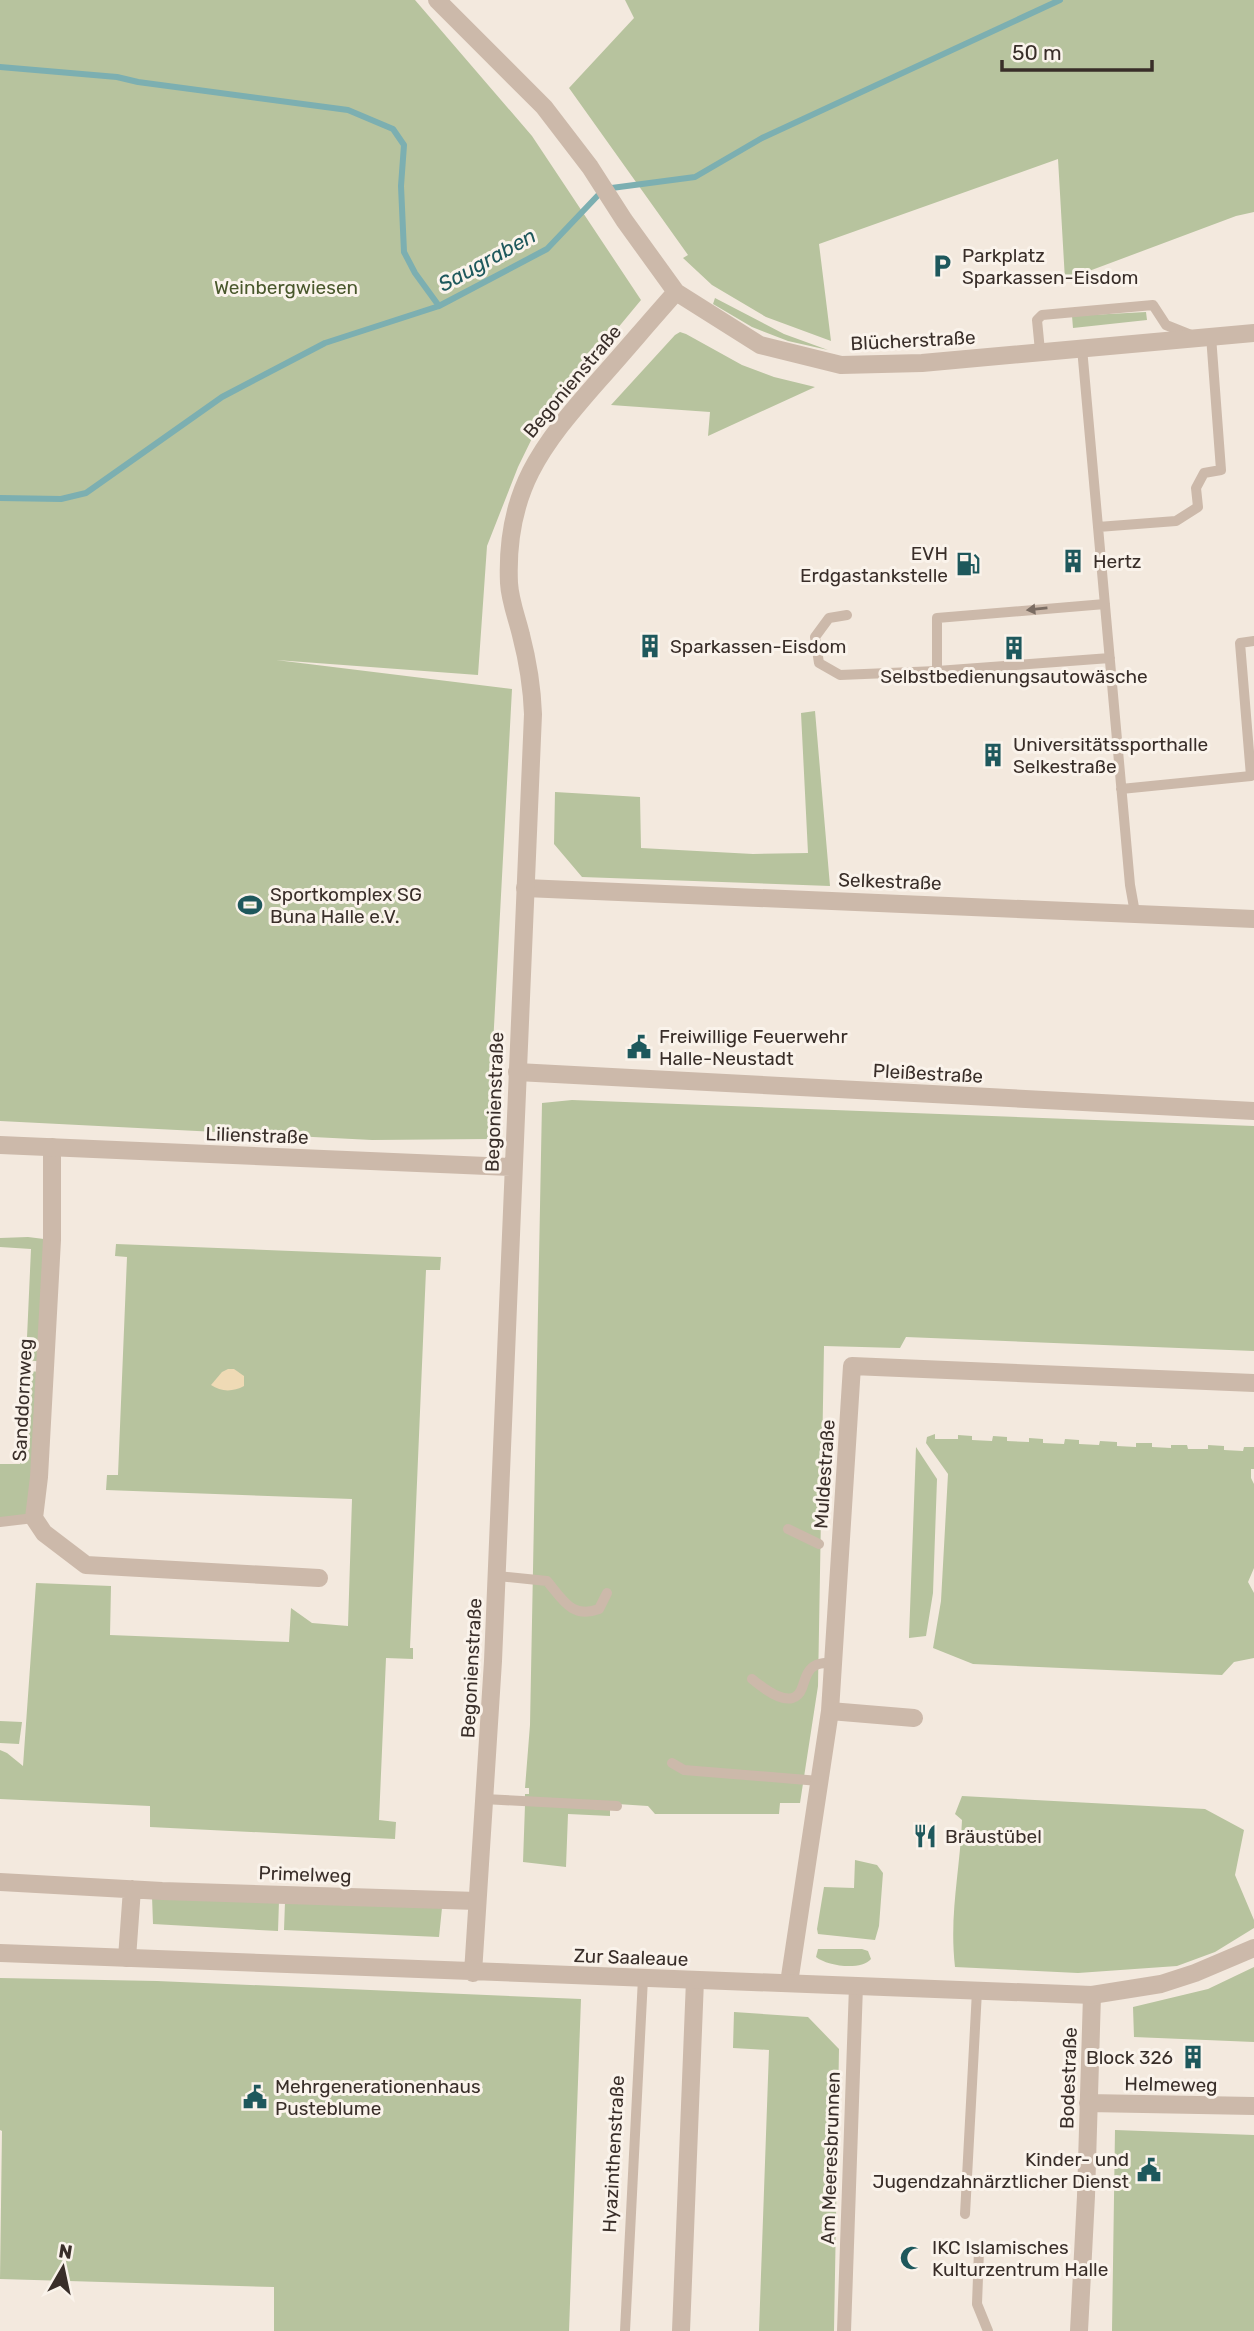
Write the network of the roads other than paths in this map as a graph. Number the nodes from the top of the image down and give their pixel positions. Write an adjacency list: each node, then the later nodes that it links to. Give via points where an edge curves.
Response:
1 (438, 0): 2 (street, Blücherstraße, via 544,107)
2 (676, 292): 6 (street, Blücherstraße, via 760,345 841,365 922,363); 15 (street, Begonienstraße, via 554,432 536,458 512,521 509,587 533,703)
3 (1254, 333): 4 (street, Blücherstraße)
4 (1205, 337): 5 (street, Blücherstraße); 6 (lane, via 1166,325 1153,304 1042,315 1037,320); 7 (lane, via 1221,470 1204,473 1196,488 1198,507 1176,520)
5 (1082, 348): 6 (street, Blücherstraße); 7 (lane)
6 (1040, 351)
7 (1098, 527): 8 (lane)
8 (1105, 604): 11 (lane); 12 (lane, one-way to 12, via 937,618)
9 (847, 615): 12 (lane, via 829,618 815,637 820,663 840,675)
10 (1254, 641): 13 (lane, via 1240,643)
11 (1110, 658): 12 (lane); 14 (lane)
12 (937, 671)
13 (1253, 776): 14 (lane)
14 (1121, 789): 16 (lane)
15 (524, 888): 16 (street, Selkestraße); 18 (street, Begonienstraße)
16 (1135, 913): 17 (street, Selkestraße)
17 (1254, 919)
18 (517, 1072): 19 (street, Pleißestraße); 22 (street, Begonienstraße)
19 (1254, 1111)
20 (0, 1145): 21 (street, Lilienstraße)
21 (52, 1147): 22 (street, Lilienstraße); 24 (street, Sanddornweg, via 52,1240)
22 (512, 1167): 28 (street, Begonienstraße)
23 (1254, 1383): 31 (street, Muldestraße, via 852,1366)
24 (34, 1518): 25 (lane); 29 (street, via 44,1533 86,1565)
25 (0, 1522)
26 (788, 1529): 27 (lane)
27 (819, 1544)
28 (497, 1576): 30 (lane, via 547,1581 577,1612 599,1609); 37 (street, Begonienstraße)
29 (319, 1578)
30 (607, 1593)
31 (832, 1662): 32 (lane, via 815,1665 801,1692 787,1700); 33 (street, Muldestraße)
32 (752, 1679)
33 (830, 1712): 34 (street); 36 (street, Muldestraße)
34 (914, 1718)
35 (671, 1763): 36 (lane, via 684,1770)
36 (819, 1781): 48 (street, Muldestraße)
37 (484, 1799): 38 (lane); 41 (street, Begonienstraße)
38 (617, 1806)
39 (0, 1882): 40 (street, Primelweg)
40 (132, 1889): 41 (street, Primelweg); 44 (street)
41 (477, 1901): 45 (street, Begonienstraße)
42 (1254, 1948): 51 (street, Zur Saaleaue, via 1161,1984)
43 (0, 1953): 44 (street, Zur Saaleaue)
44 (127, 1958): 45 (street, Zur Saaleaue)
45 (473, 1973): 46 (street, Zur Saaleaue)
46 (643, 1978): 47 (street, Zur Saaleaue); 56 (lane, Hyazinthenstraße)
47 (695, 1980): 48 (street, Zur Saaleaue); 57 (street)
48 (789, 1983): 49 (street, Zur Saaleaue)
49 (856, 1986): 50 (street, Zur Saaleaue); 58 (street, Am Meeresbrunnen)
50 (977, 1991): 51 (street, Zur Saaleaue); 54 (lane)
51 (1092, 1995): 52 (street, Bodestraße)
52 (1088, 2103): 53 (street, Helmeweg); 60 (street, Bodestraße)
53 (1254, 2106)
54 (965, 2214)
55 (979, 2250): 59 (lane, via 976,2304)
56 (625, 2331)
57 (681, 2331)
58 (844, 2331)
59 (988, 2331)
60 (1079, 2331)

